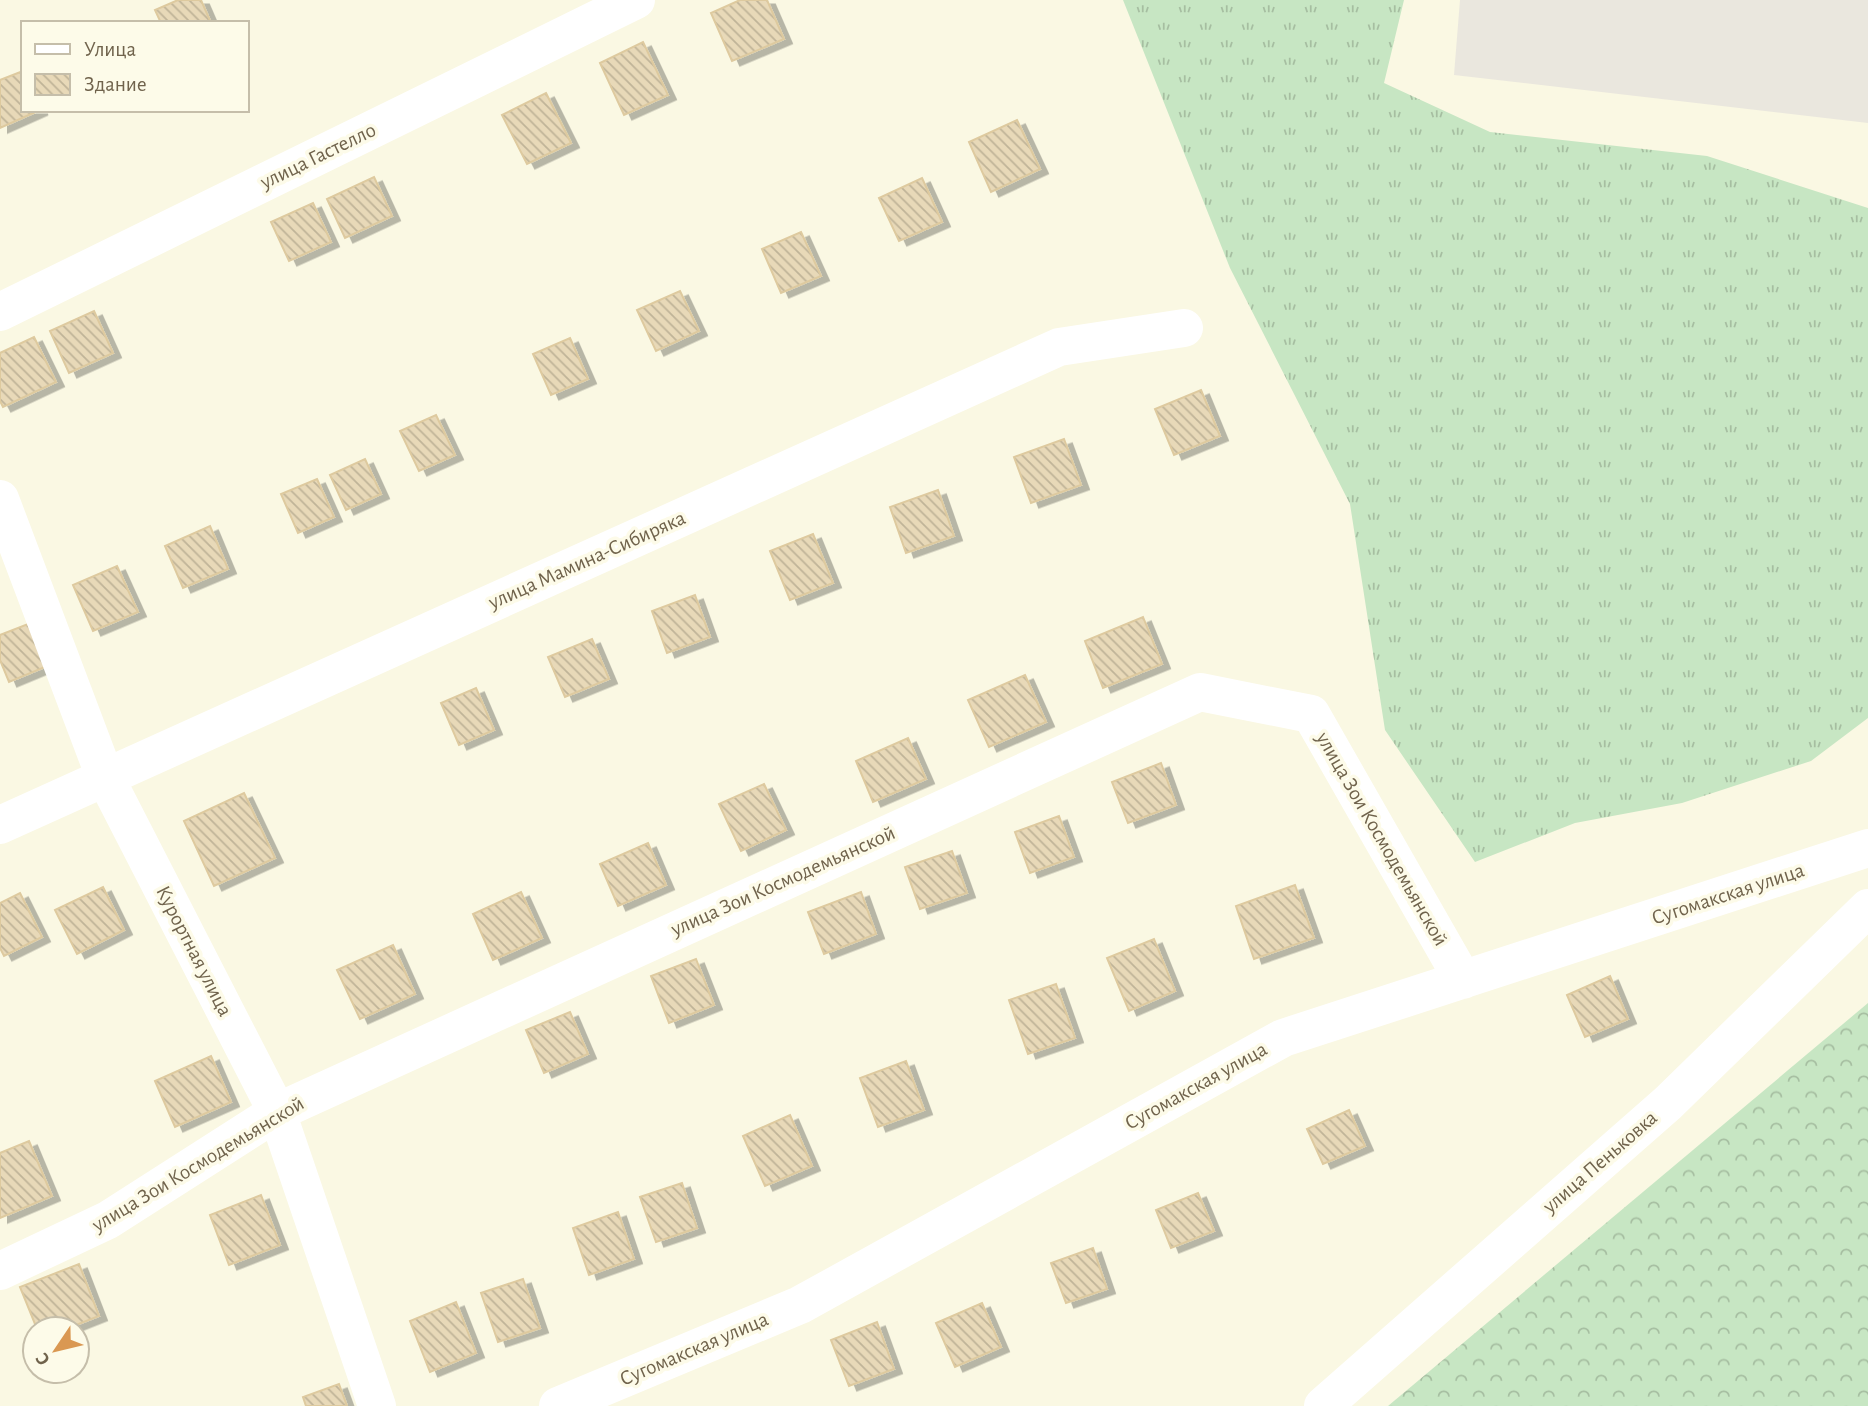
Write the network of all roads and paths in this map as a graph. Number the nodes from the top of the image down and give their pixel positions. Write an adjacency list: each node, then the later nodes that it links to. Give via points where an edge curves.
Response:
1 (636, 0): 2 (street, улица Гастелло)
2 (0, 312)
3 (1184, 328): 5 (street, улица Мамина-Сибиряка, via 1059,347)
4 (0, 499): 5 (street, Курортная улица)
5 (105, 778): 6 (street, улица Мамина-Сибиряка); 10 (street, Курортная улица)
6 (0, 825)
7 (1868, 848): 9 (street, Сугомакская улица)
8 (1868, 908): 14 (street, улица Пеньковка, via 1668,1103)
9 (1463, 980): 10 (street, улица Зои Космодемьянской, via 1311,714 1200,692); 13 (street, Сугомакская улица, via 1283,1038 800,1305)
10 (277, 1112): 11 (street, улица Зои Космодемьянской, via 108,1220); 12 (street, Курортная улица)
11 (0, 1271)
12 (377, 1406)
13 (558, 1406)
14 (1323, 1406)

